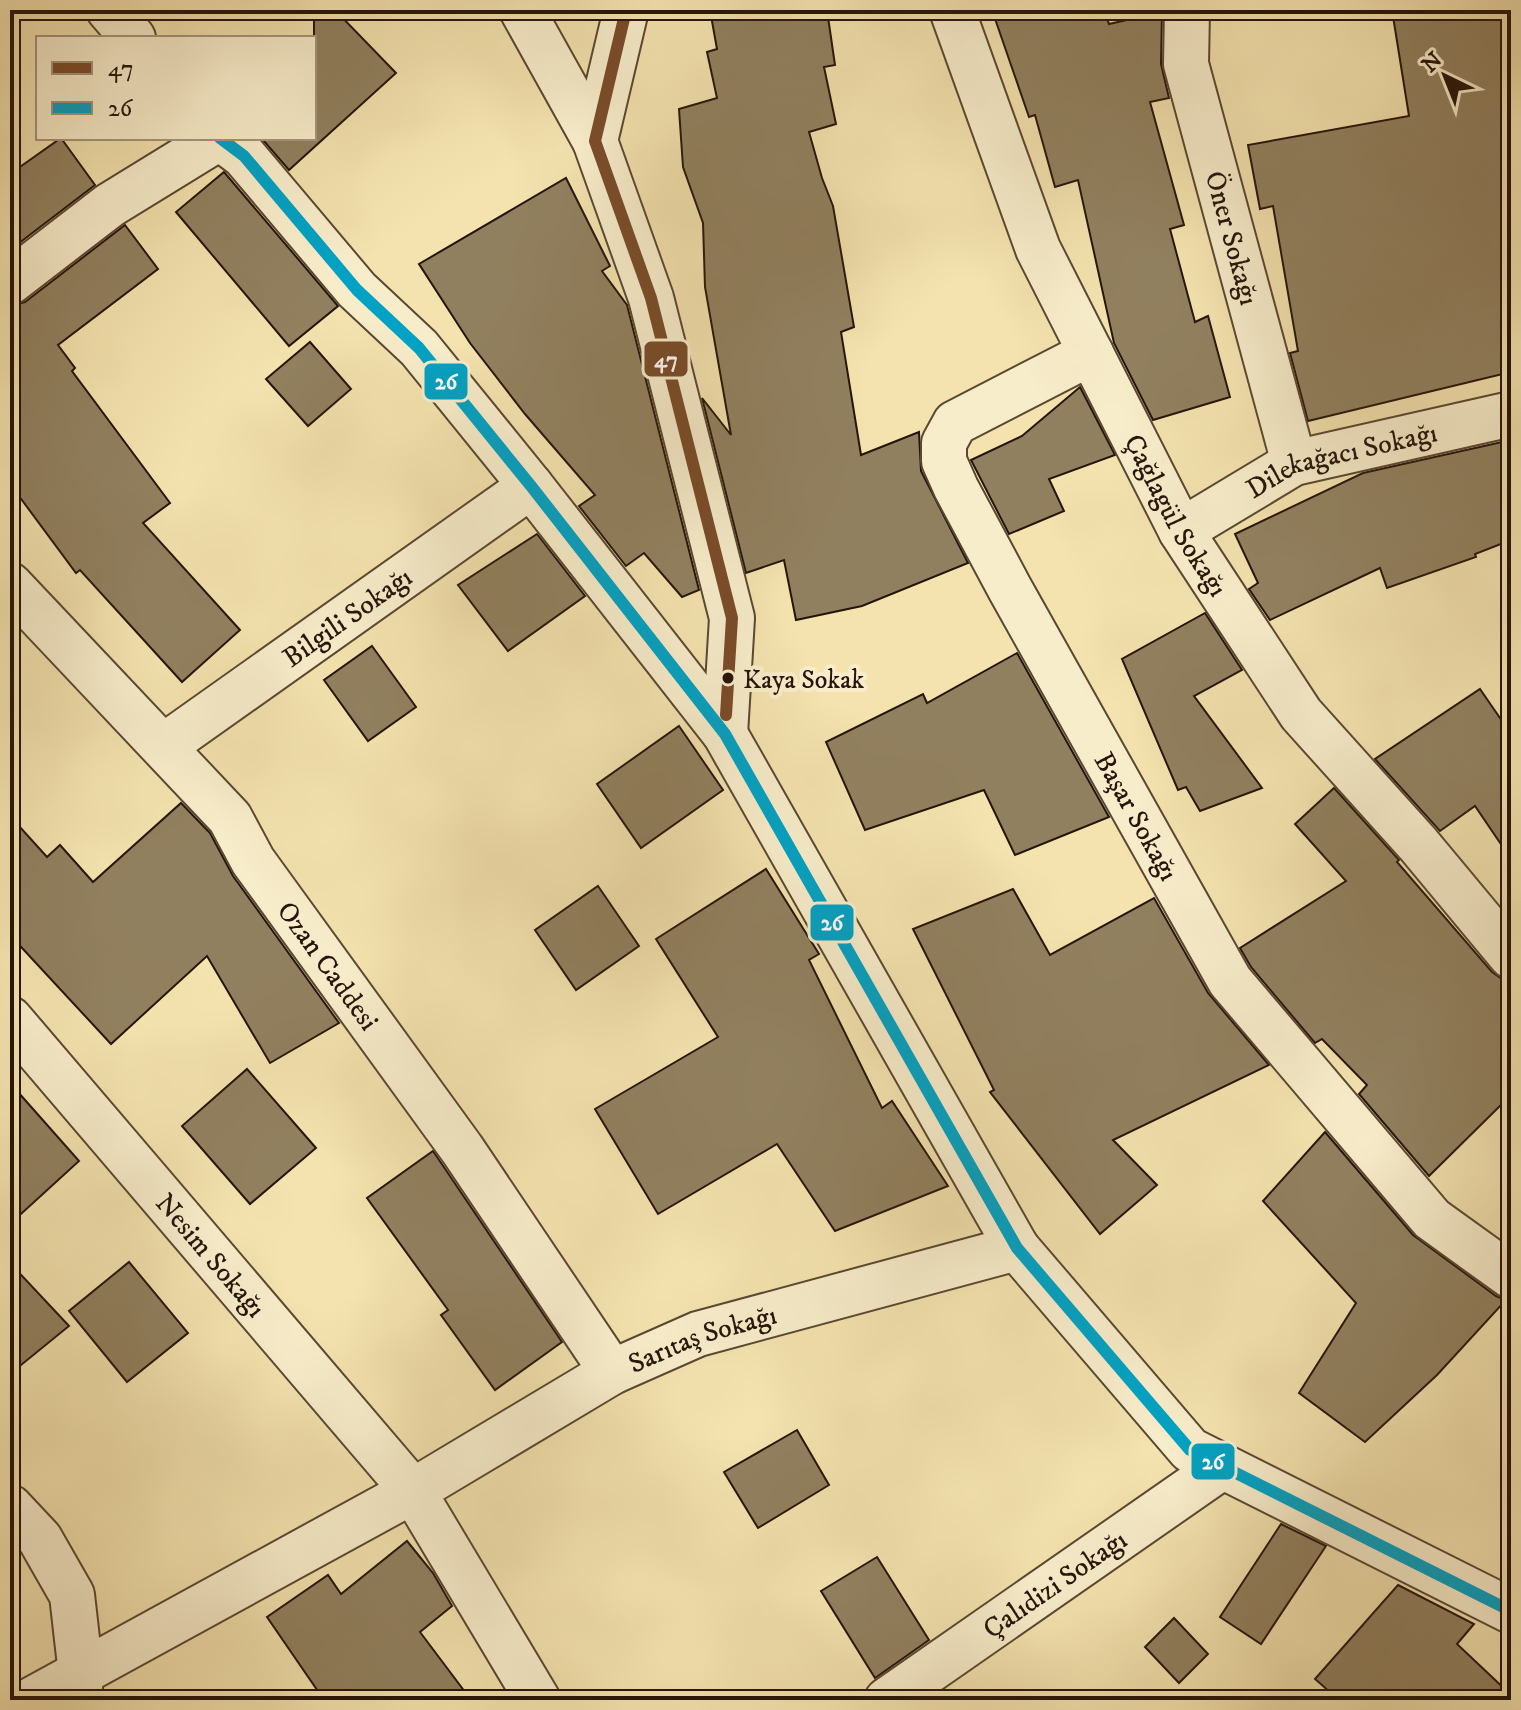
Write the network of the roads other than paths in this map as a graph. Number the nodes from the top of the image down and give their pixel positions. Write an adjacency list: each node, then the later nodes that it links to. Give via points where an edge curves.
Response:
1 (109, 10): 6 (street)
2 (522, 10): 9 (street)
3 (626, 10): 9 (street)
4 (952, 10): 11 (street, Çağlagül Sokağı, via 1038,249)
5 (1187, 10): 13 (street, Öner Sokağı, via 1186,64)
6 (131, 36)
7 (216, 140): 10 (street, via 110,205)
8 (222, 140): 14 (street, via 244,156 357,290 419,348)
9 (595, 141): 17 (street, via 651,298 732,618)
10 (10, 282)
11 (1091, 353): 15 (street, Çağlagül Sokağı); 22 (street, Başar Sokağı, via 955,423 944,443 944,461 956,488 1230,981 1432,1219)
12 (1511, 414): 13 (street, Dilekağacı Sokağı)
13 (1294, 463): 15 (street, Dilekağacı Sokağı)
14 (531, 486): 17 (street); 18 (street, Bilgili Sokağı)
15 (1181, 531): 19 (street, Çağlagül Sokağı, via 1301,714)
16 (10, 585): 18 (street, Ozan Caddesi)
17 (725, 734): 21 (street)
18 (164, 746): 23 (street, Ozan Caddesi, via 230,818 253,861 462,1149)
19 (1511, 956)
20 (10, 1019): 25 (street, Nesim Sokağı)
21 (1017, 1248): 23 (street, Sarıtaş Sokağı, via 698,1334); 24 (street, via 1190,1450)
22 (1511, 1276)
23 (612, 1372): 25 (street, Sarıtaş Sokağı)
24 (1222, 1467): 27 (street); 31 (street, Çalıdizi Sokağı)
25 (413, 1491): 28 (street, Sarıtaş Sokağı); 30 (street)
26 (10, 1507): 28 (street, via 40,1539 72,1595)
27 (1511, 1611)
28 (80, 1687): 29 (street, Sarıtaş Sokağı)
29 (31, 1700)
30 (538, 1700)
31 (887, 1700)

